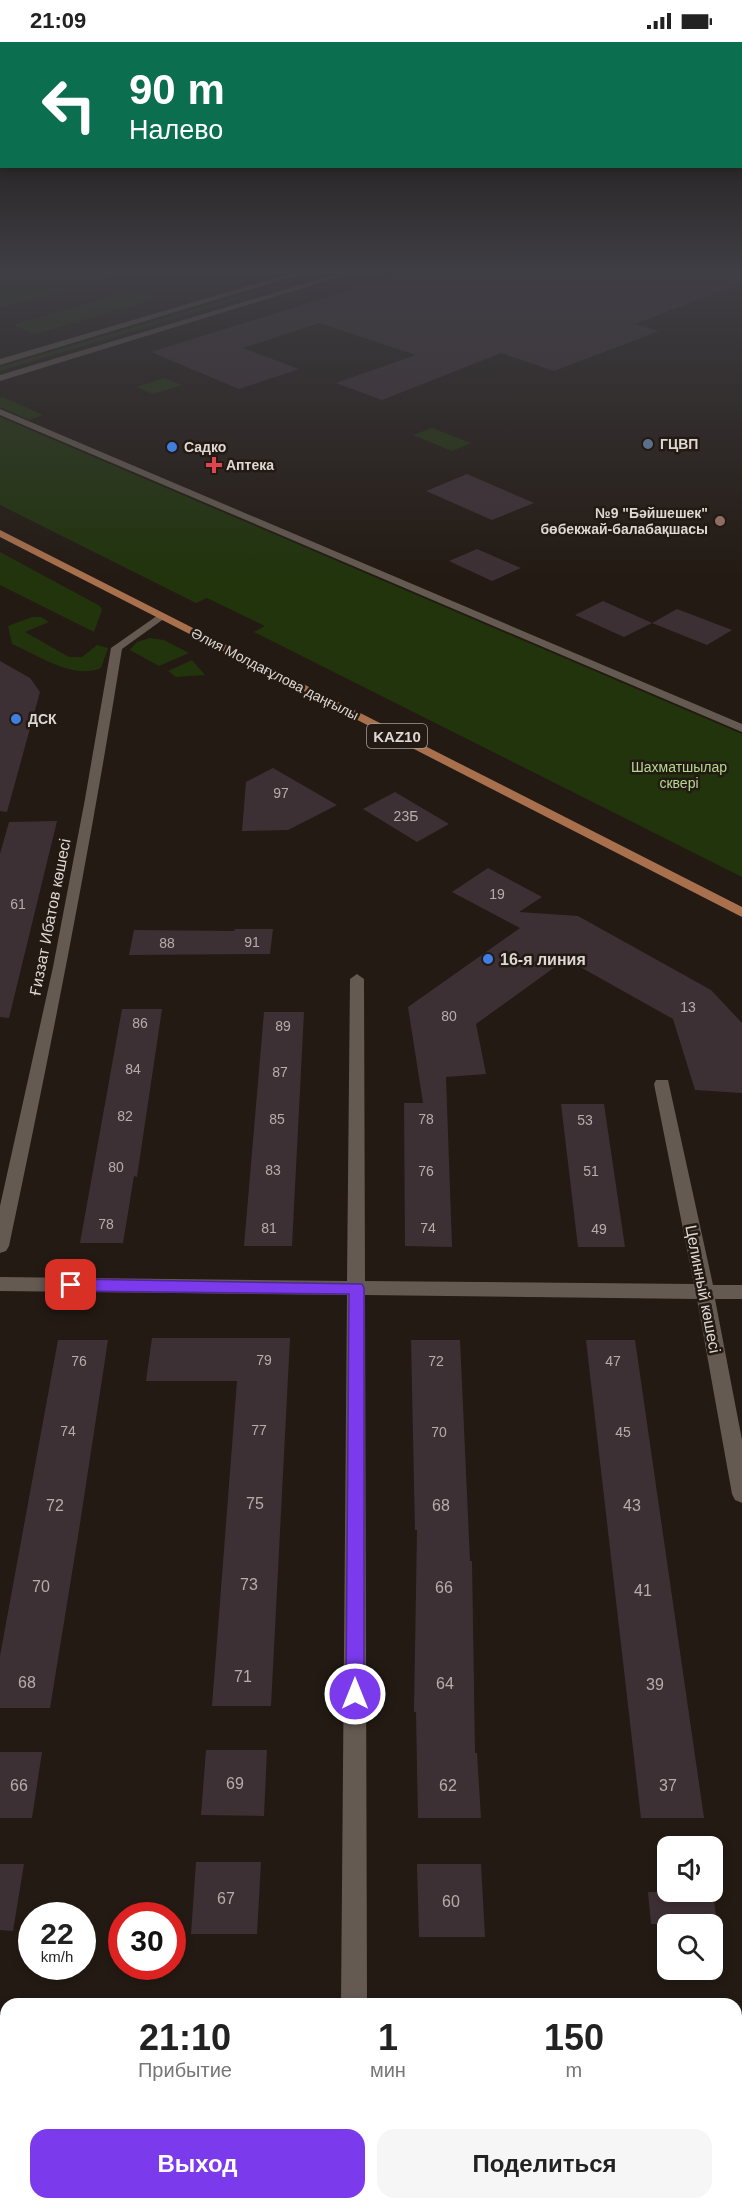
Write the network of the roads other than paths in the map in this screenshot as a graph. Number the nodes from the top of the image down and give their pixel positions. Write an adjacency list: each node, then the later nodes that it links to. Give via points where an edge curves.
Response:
1 (0, 412): 4 (street)
2 (0, 533): 3 (main road, Әлия Молдағұлова даңғылы / KAZ10)
3 (161, 616): 5 (main road, Әлия Молдағұлова даңғылы / KAZ10); 8 (street, Ғиззат Ибатов көшесі, via 117,648 62,956)
4 (742, 728)
5 (742, 913)
6 (357, 979): 10 (street)
7 (662, 1084): 11 (street, Целинный көшесі)
8 (0, 1246)
9 (0, 1284): 10 (street)
10 (356, 1288): 11 (street); 14 (street)
11 (705, 1292): 12 (street); 13 (street, Целинный көшесі)
12 (742, 1292)
13 (742, 1494)
14 (354, 1998)

